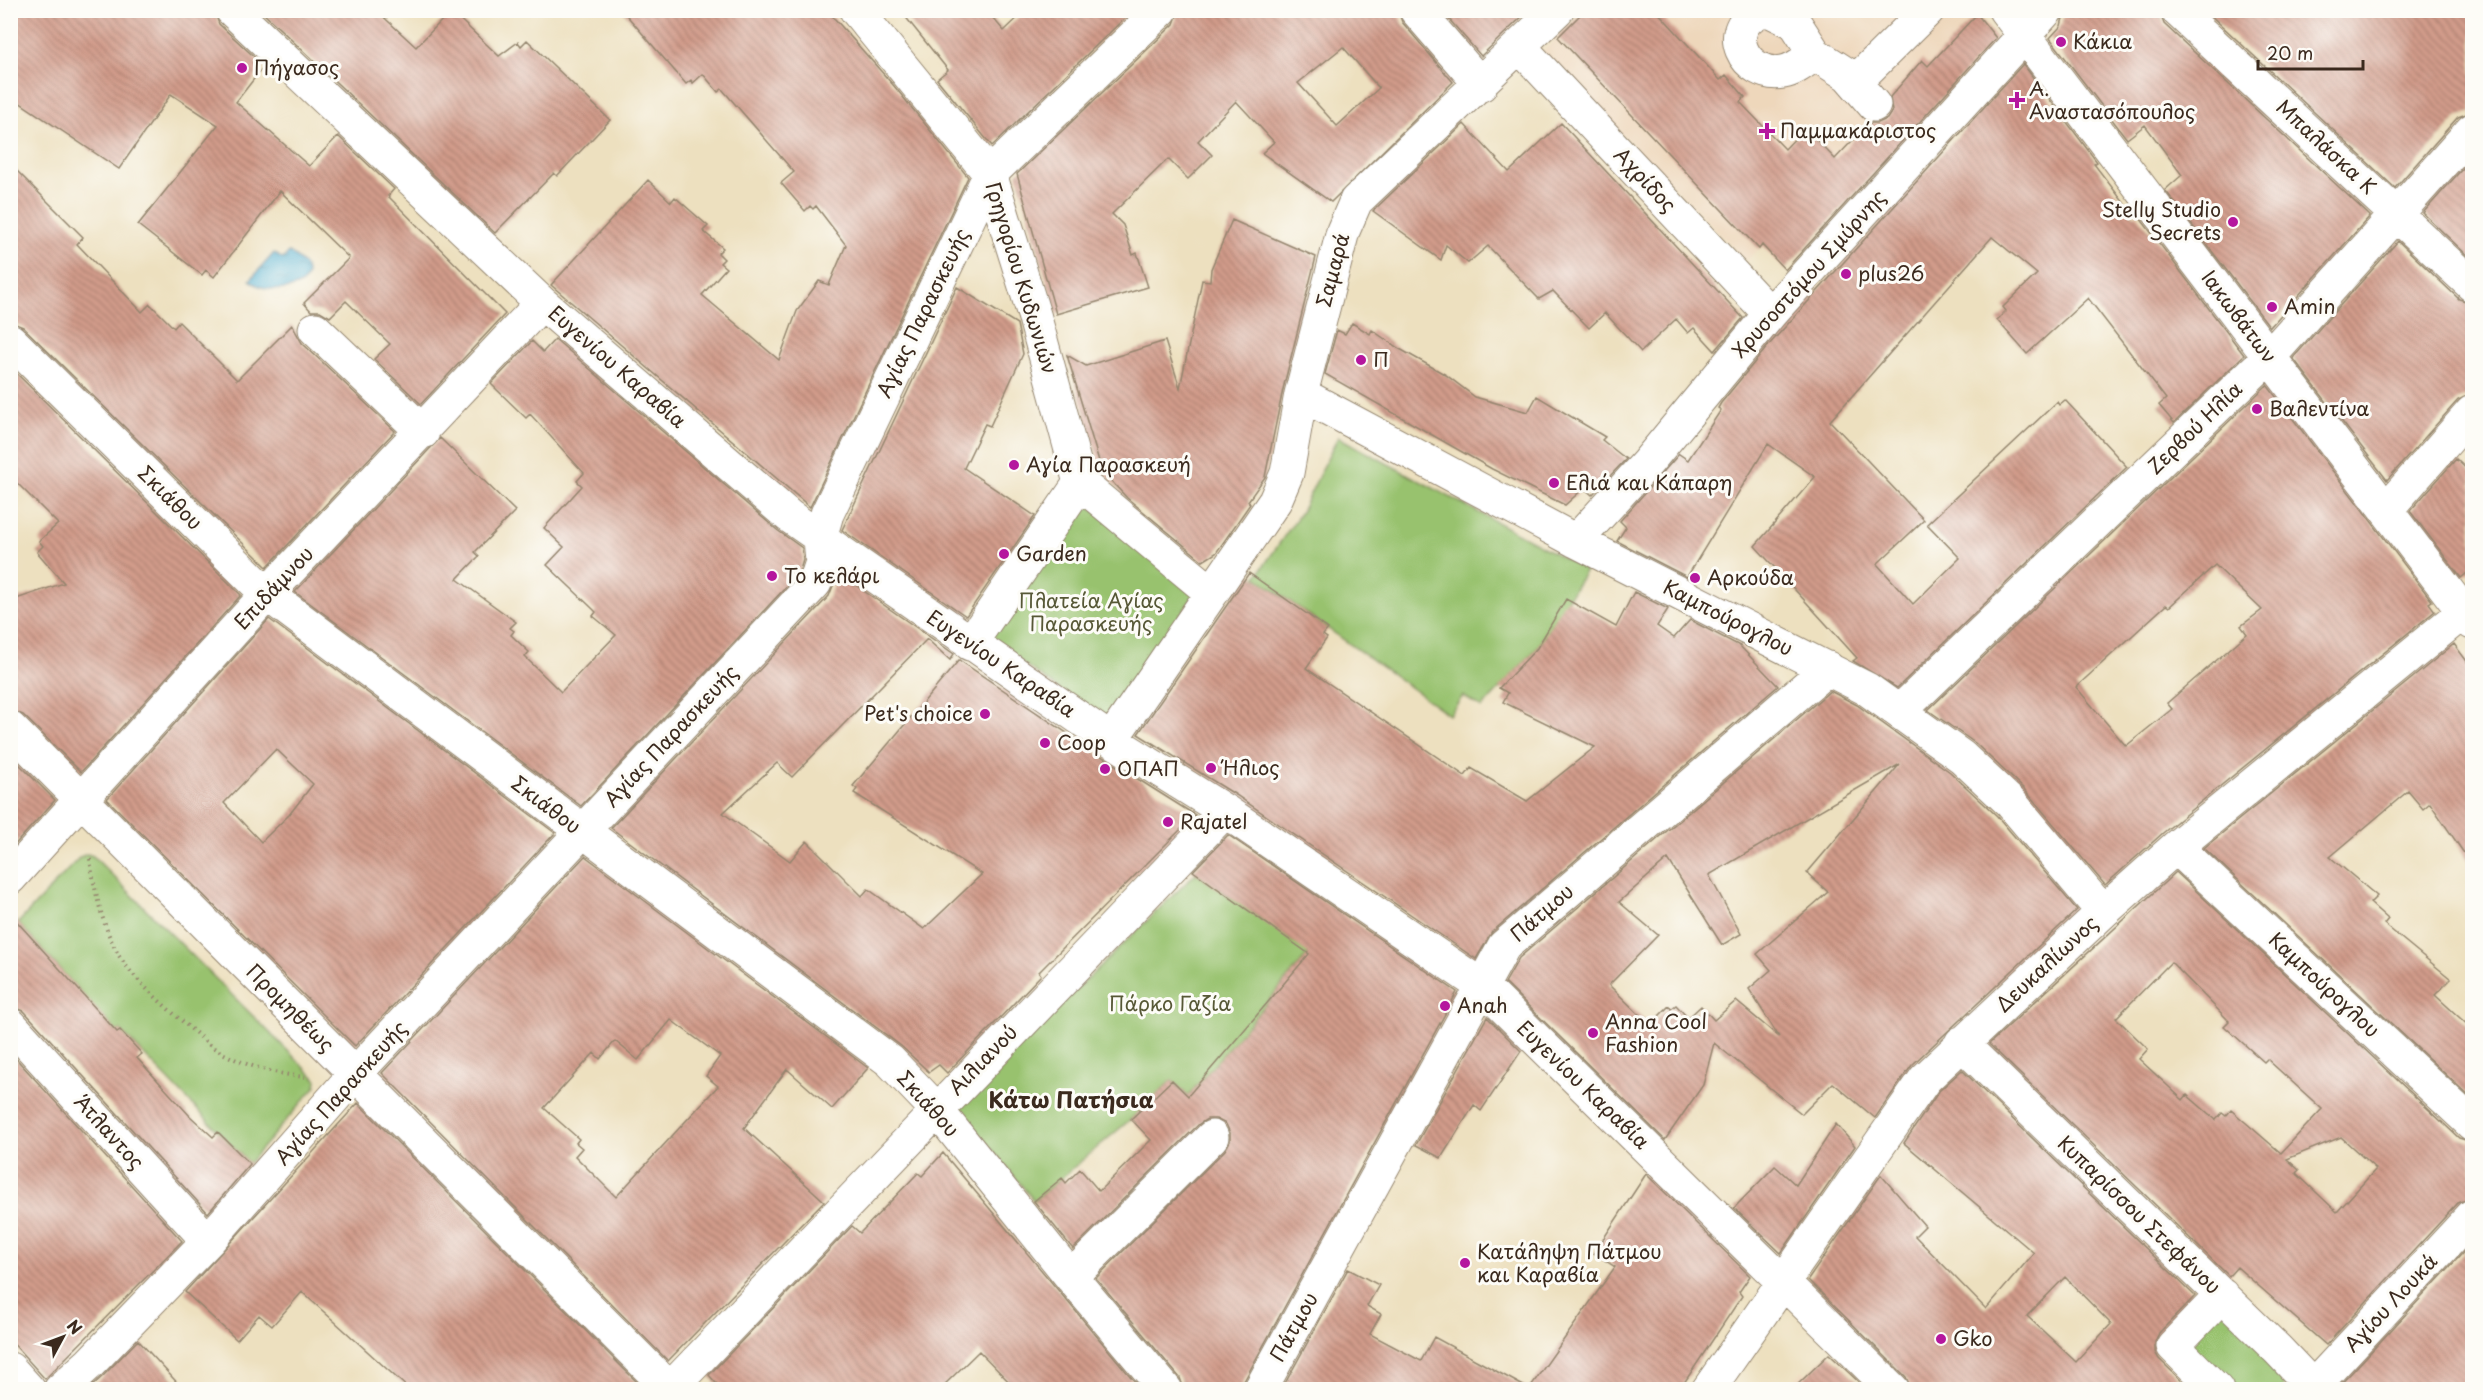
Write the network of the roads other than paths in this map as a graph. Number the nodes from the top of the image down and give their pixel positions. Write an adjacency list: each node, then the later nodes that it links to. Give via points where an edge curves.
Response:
1 (232, 10): 19 (street, Ευγενίου Καραβία)
2 (856, 10): 16 (street, Γρηγορίου Κυδωνιών)
3 (1161, 10): 16 (street, Αγίας Παρασκευής)
4 (1416, 10): 14 (street)
5 (1557, 10): 12 (street, Σαμαρά)
6 (1763, 10): 13 (street, via 1740,27 1739,38 1741,49 1759,69 1783,72)
7 (1768, 10): 13 (street, via 1795,23)
8 (1928, 10): 13 (street, via 1865,93 1829,61)
9 (2047, 10): 11 (street, Χρυσοστόμου Σμύρνης)
10 (2177, 10): 17 (street, Μπαλάσκα Κ)
11 (2015, 23): 20 (street, Χρυσοστόμου Σμύρνης); 23 (street, Ιακωβάτων)
12 (1520, 47): 14 (street, Σαμαρά); 20 (street, Αχρίδος)
13 (1815, 54)
14 (1481, 85): 24 (street, Σαμαρά, via 1356,201 1343,231)
15 (2472, 130): 17 (street, Ζερβού Ηλία)
16 (990, 174): 27 (street, Γρηγορίου Κυδωνιών); 29 (street, Αγίας Παρασκευής, via 836,494)
17 (2397, 212): 18 (street, Μπαλάσκα Κ); 23 (street, Ζερβού Ηλία)
18 (2472, 285)
19 (543, 303): 26 (street, Επιδάμνου); 29 (street, Ευγενίου Καραβία, via 789,516)
20 (1770, 314): 30 (street, Χρυσοστόμου Σμύρνης, via 1647,463)
21 (315, 329): 26 (street)
22 (10, 340): 32 (street, Σκιάθου)
23 (2269, 357): 28 (street, Ιακωβάτων); 36 (street, Ζερβού Ηλία)
24 (1301, 394): 30 (street, Καμπούρογλου); 31 (street, Σαμαρά, via 1287,473 1275,501)
25 (2472, 412): 28 (street)
26 (423, 432): 32 (street, Επιδάμνου)
27 (1080, 483): 31 (street); 34 (street)
28 (2386, 510): 33 (street, Ιακωβάτων)
29 (820, 538): 34 (street, Ευγενίου Καραβία); 41 (street, Αγίας Παρασκευής, via 822,562 815,583)
30 (1576, 541): 35 (street, Καμπούρογλου)
31 (1212, 593): 38 (street, Σαμαρά)
32 (267, 594): 39 (street, Επιδάμνου); 41 (street, Σκιάθου)
33 (2470, 613): 42 (street, Δευκαλίωνος)
34 (970, 644): 38 (street, Ευγενίου Καραβία)
35 (1828, 668): 36 (street, Καμπούρογλου); 45 (street, Πάτμου, via 1504,946)
36 (1900, 711): 44 (street, Καμπούρογλου, via 1962,757 2011,803)
37 (10, 728): 39 (street, Προμηθέως)
38 (1111, 740): 40 (street, Ευγενίου Καραβία)
39 (81, 798): 43 (street, Επιδάμνου); 48 (street, Προμηθέως)
40 (1225, 811): 45 (street, Ευγενίου Καραβία); 49 (street, Αιλιανού)
41 (581, 832): 48 (street, Αγίας Παρασκευής); 49 (street, Σκιάθου, via 890,1061)
42 (2176, 847): 44 (street, Δευκαλίωνος); 50 (street, Καμπούρογλου)
43 (10, 878)
44 (2103, 912): 47 (street, Δευκαλίωνος)
45 (1482, 986): 55 (street, Ευγενίου Καραβία); 63 (street, Πάτμου)
46 (10, 1024): 53 (street, Άτλαντος)
47 (1961, 1043): 55 (street, Δευκαλίωνος, via 1925,1078); 56 (street, Κυπαρίσσου Στεφάνου)
48 (356, 1073): 53 (street, Αγίας Παρασκευής); 61 (street, Προμηθέως)
49 (936, 1109): 54 (street, Σκιάθου); 61 (street, Αιλιανού)
50 (2472, 1124)
51 (1212, 1137): 54 (street)
52 (2472, 1217): 58 (street, Αγίου Λουκά)
53 (208, 1241): 60 (street, Αγίας Παρασκευής)
54 (1071, 1277): 62 (street, Σκιάθου)
55 (1783, 1281): 64 (street, Δευκαλίωνος); 65 (street, Ευγενίου Καραβία)
56 (2222, 1295): 58 (street, Κυπαρίσσου Στεφάνου); 66 (street, via 2173,1346)
57 (10, 1369): 59 (street)
58 (2313, 1388)
59 (29, 1389)
60 (60, 1389)
61 (670, 1389)
62 (1166, 1389)
63 (1260, 1389)
64 (1708, 1389)
65 (1893, 1389)
66 (2217, 1389)

